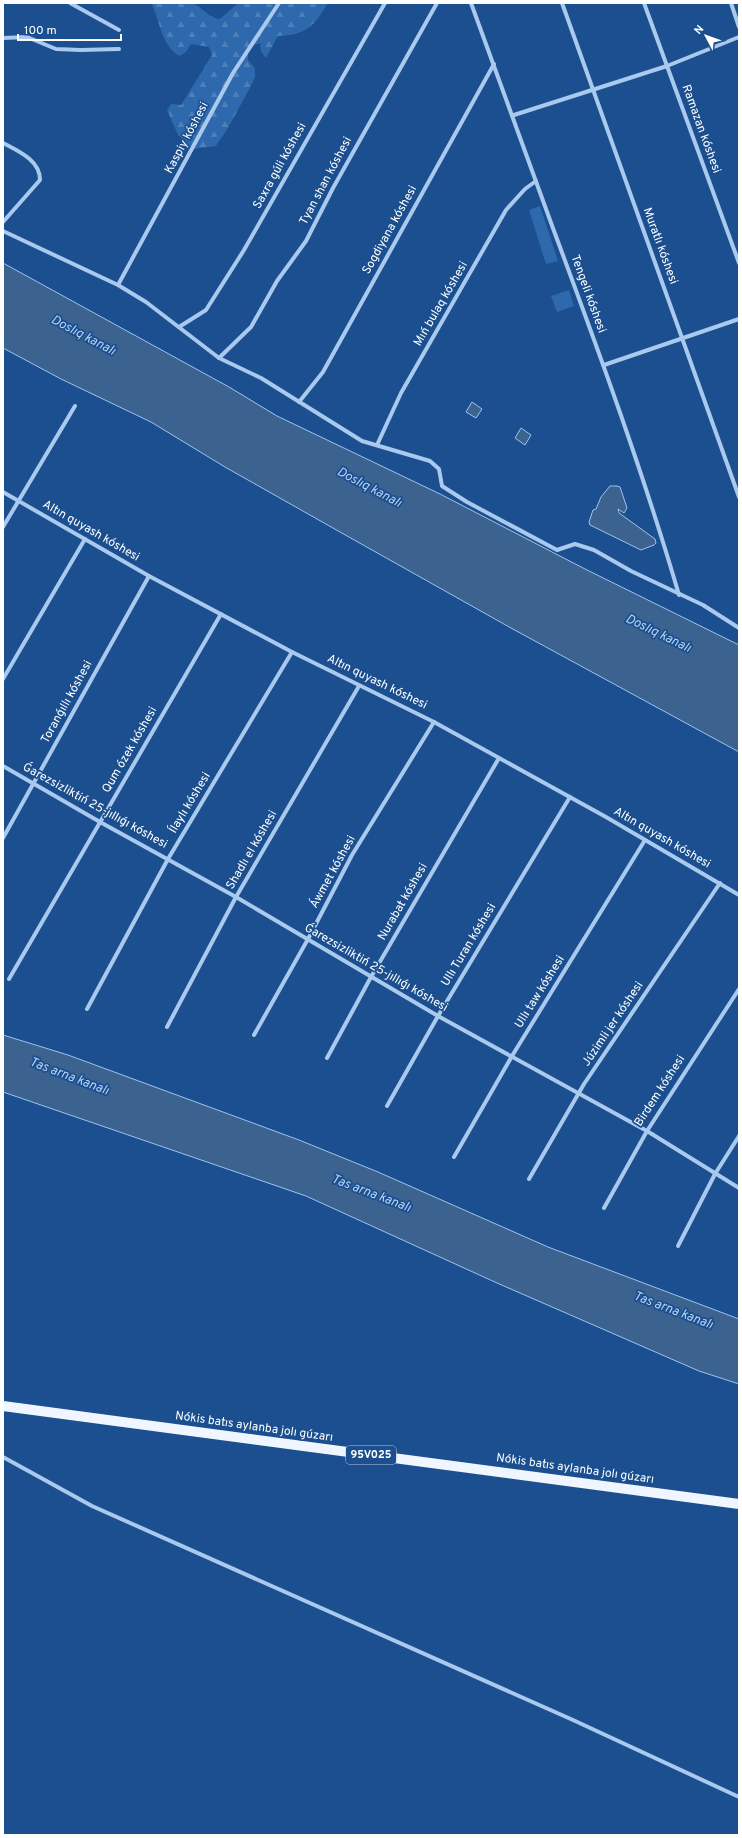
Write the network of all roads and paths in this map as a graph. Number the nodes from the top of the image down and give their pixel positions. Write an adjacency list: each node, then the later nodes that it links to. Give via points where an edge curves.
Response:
1 (70, 3): 10 (street)
2 (279, 3): 23 (street, Kaspiy kóshesi, via 233,73)
3 (385, 3): 25 (street, Saxra gúli kóshesi, via 233,268 206,310)
4 (437, 3): 27 (street, Tyan shan kóshesi, via 332,188 306,241 277,281 251,327)
5 (471, 3): 14 (street, Tengeli kóshesi)
6 (562, 3): 16 (street, Muratlı kóshesi)
7 (644, 3): 15 (street, Ramazan kóshesi)
8 (731, 3): 9 (street)
9 (739, 27)
10 (119, 30)
11 (739, 37): 15 (street)
12 (3, 38): 13 (street, via 27,37 56,49)
13 (119, 49)
14 (494, 64): 17 (street, Tengeli kóshesi); 29 (street, Sogdiyana kóshesi, via 323,372)
15 (667, 66): 16 (street); 22 (street, Ramazan kóshesi)
16 (593, 90): 17 (street); 26 (street, Muratlı kóshesi)
17 (514, 115): 19 (street, Tengeli kóshesi)
18 (3, 143): 20 (street, via 30,158 40,172 40,180)
19 (536, 181): 28 (street, Tengeli kóshesi); 31 (street, Mıń bulaq kóshesi, via 524,189 506,210 401,393)
20 (3, 222)
21 (3, 231): 23 (street)
22 (739, 263)
23 (118, 285): 25 (street)
24 (739, 319): 26 (street)
25 (179, 326): 27 (street)
26 (683, 338): 28 (street); 33 (street, Muratlı kóshesi)
27 (219, 358): 29 (street, via 261,378)
28 (604, 366): 38 (street, Tengeli kóshesi, via 655,511)
29 (299, 402): 31 (street, via 362,441)
30 (76, 406): 34 (street)
31 (377, 445): 38 (street, via 430,461 439,469 442,486 557,550 575,544 594,550)
32 (3, 492): 34 (street, Altın quyash kóshesi)
33 (739, 497)
34 (19, 501): 35 (street); 36 (street, Altın quyash kóshesi)
35 (3, 527)
36 (85, 539): 37 (street, Altın quyash kóshesi); 42 (street)
37 (149, 576): 39 (street, Altın quyash kóshesi); 47 (street, Toranǵıllı kóshesi)
38 (679, 595): 40 (street, via 703,605)
39 (221, 614): 41 (street, Altın quyash kóshesi); 49 (street, Qum ózek kóshesi)
40 (739, 628)
41 (292, 652): 43 (street, Altın quyash kóshesi); 52 (street, Ílaylı kóshesi)
42 (3, 680)
43 (359, 686): 44 (street, Altın quyash kóshesi); 55 (street, Shadlı el kóshesi)
44 (434, 722): 45 (street, Altın quyash kóshesi); 56 (street, Áwmet kóshesi, via 352,855)
45 (499, 758): 48 (street, Altın quyash kóshesi); 57 (street, Nurabat kóshesi)
46 (3, 766): 47 (street, Ǵarezsizliktiń 25-jıllıǵı kóshesi)
47 (34, 783): 49 (street, Ǵarezsizliktiń 25-jıllıǵı kóshesi); 50 (street, Toranǵıllı kóshesi)
48 (570, 797): 51 (street, Altın quyash kóshesi); 61 (street, Ullı Turan kóshesi)
49 (100, 822): 52 (street, Ǵarezsizliktiń 25-jıllıǵı kóshesi); 58 (street, Qum ózek kóshesi)
50 (3, 838)
51 (645, 840): 53 (street, Altın quyash kóshesi); 64 (street, Ullı taw kóshesi)
52 (168, 859): 55 (street, Ǵarezsizliktiń 25-jıllıǵı kóshesi); 60 (street, Ílaylı kóshesi)
53 (720, 884): 54 (street, Altın quyash kóshesi); 66 (street, Júzimli jer kóshesi)
54 (739, 895)
55 (236, 897): 56 (street, Ǵarezsizliktiń 25-jıllıǵı kóshesi); 62 (street, Shadlı el kóshesi)
56 (308, 940): 57 (street, Ǵarezsizliktiń 25-jıllıǵı kóshesi); 63 (street, Áwmet kóshesi)
57 (371, 977): 61 (street, Ǵarezsizliktiń 25-jıllıǵı kóshesi); 65 (street, Nurabat kóshesi)
58 (9, 979)
59 (739, 988): 68 (street, Birdem kóshesi)
60 (87, 1009)
61 (438, 1016): 64 (street, Ǵarezsizliktiń 25-jıllıǵı kóshesi); 67 (street, Ullı Turan kóshesi)
62 (167, 1027)
63 (254, 1035)
64 (512, 1056): 66 (street, Ǵarezsizliktiń 25-jıllıǵı kóshesi); 70 (street, Ullı taw kóshesi)
65 (327, 1058)
66 (579, 1092): 68 (street, Ǵarezsizliktiń 25-jıllıǵı kóshesi); 72 (street, Júzimli jer kóshesi)
67 (387, 1106)
68 (647, 1131): 71 (street, Ǵarezsizliktiń 25-jıllıǵı kóshesi); 74 (street, Birdem kóshesi)
69 (739, 1136): 71 (street)
70 (454, 1157)
71 (714, 1174): 73 (street, Ǵarezsizliktiń 25-jıllıǵı kóshesi); 75 (street)
72 (529, 1179)
73 (739, 1188)
74 (604, 1208)
75 (678, 1246)
76 (3, 1406): 78 (main road, Nókis batıs aylanba jolı gúzarı / 95V025)
77 (3, 1457): 79 (street, via 92,1506)
78 (739, 1504)
79 (739, 1796)

